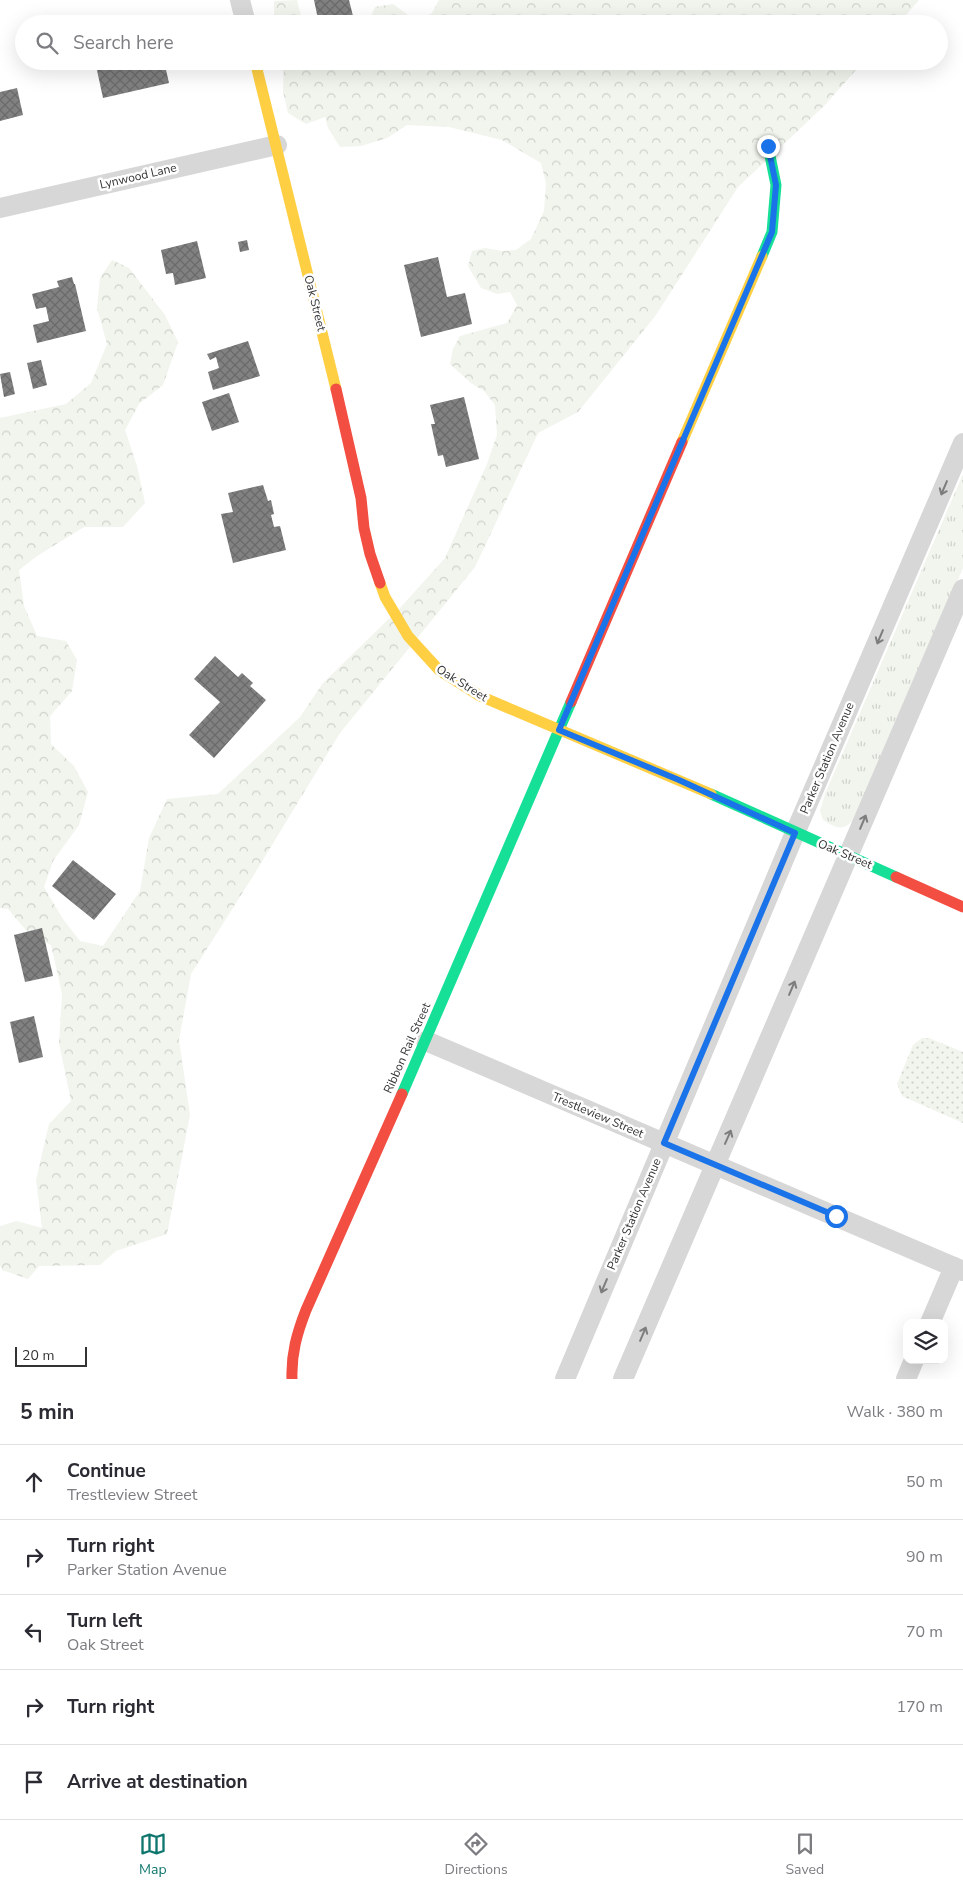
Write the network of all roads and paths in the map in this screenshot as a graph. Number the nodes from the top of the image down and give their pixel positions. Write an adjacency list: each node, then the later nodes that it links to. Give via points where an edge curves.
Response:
1 (240, 0): 2 (street)
2 (244, 15)
3 (257, 70): 4 (street, Oak Street)
4 (277, 145): 6 (street, Lynwood Lane); 9 (street, Oak Street, via 359,488 370,554 385,597 408,636 438,670 480,696)
5 (768, 146): 9 (street, Ribbon Rail Street, via 776,185 772,232)
6 (0, 208)
7 (963, 443): 10 (street, Parker Station Avenue, one-way to 10)
8 (963, 589): 11 (street, one-way to 8)
9 (559, 730): 10 (street, Oak Street); 13 (street, Ribbon Rail Street)
10 (795, 833): 11 (street, Oak Street); 14 (street, Parker Station Avenue)
11 (849, 856): 12 (street, Oak Street); 15 (street, one-way to 11)
12 (963, 907)
13 (426, 1041): 14 (street, Trestleview Street); 19 (street, Ribbon Rail Street, via 306,1310 295,1340)
14 (664, 1143): 15 (street, Trestleview Street); 20 (street, Parker Station Avenue, one-way to 20)
15 (716, 1165): 16 (street, Trestleview Street); 21 (street, one-way to 15)
16 (959, 1269): 17 (street)
17 (932, 1319)
18 (912, 1364): 22 (street)
19 (292, 1379)
20 (565, 1379)
21 (623, 1379)
22 (906, 1379)

